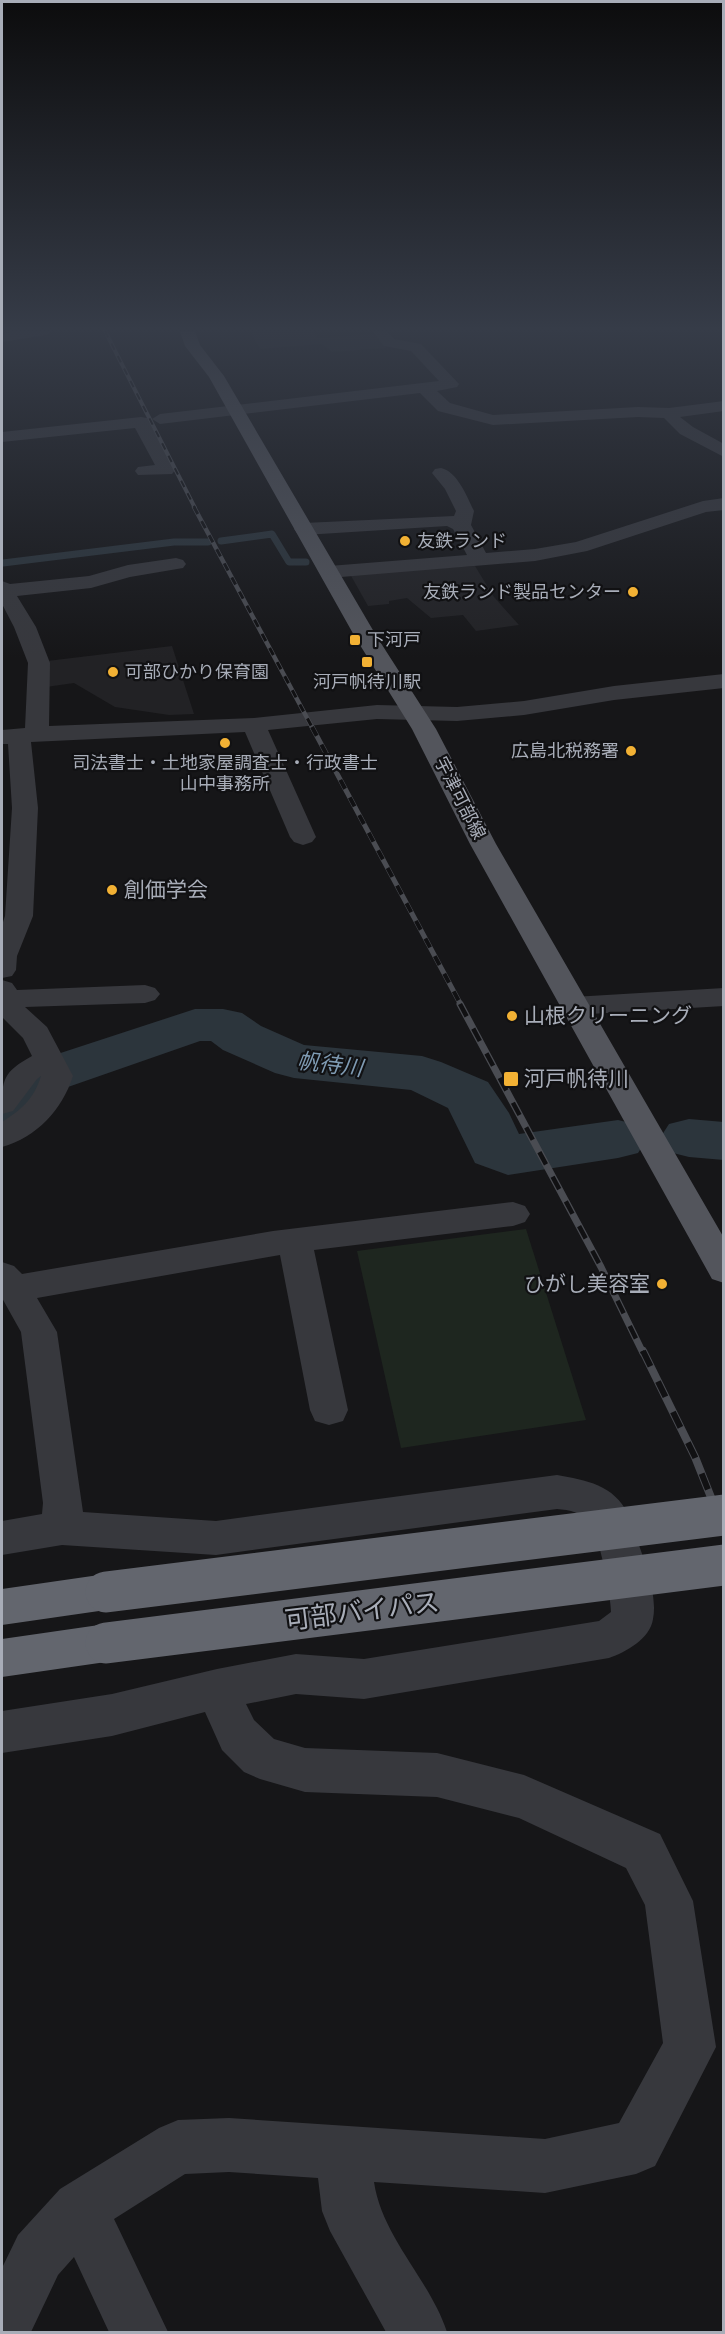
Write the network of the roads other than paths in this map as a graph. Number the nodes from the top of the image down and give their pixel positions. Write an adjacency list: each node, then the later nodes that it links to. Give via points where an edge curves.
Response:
1 (150, 440): 5 (street, via 166,470)
2 (253, 440): 9 (main road, 宇津可部線)
3 (702, 440): 4 (street)
4 (723, 452)
5 (144, 471)
6 (441, 473): 8 (street, via 465,511)
7 (723, 504): 10 (street, via 580,547)
8 (461, 525): 9 (street, via 449,520); 10 (street)
9 (304, 529): 12 (main road, 宇津可部線)
10 (480, 560): 12 (street)
11 (176, 564): 13 (street, via 128,571 91,582)
12 (329, 572): 15 (main road, 宇津可部線)
13 (3, 589): 17 (street, via 25,627 39,663)
14 (723, 681): 15 (street, via 524,708)
15 (414, 713): 16 (street, via 365,713); 23 (main road, 宇津可部線)
16 (254, 725): 17 (street); 18 (street)
17 (19, 735): 19 (street, via 25,808 22,877 19,916)
18 (303, 837)
19 (2, 960)
20 (4, 994): 21 (street); 24 (street, via 10,1009 36,1034)
21 (145, 994)
22 (723, 997): 23 (street)
23 (573, 1006): 29 (main road, 宇津可部線)
24 (49, 1059): 25 (street, via 26,1072); 26 (street, via 57,1076 52,1096 26,1123)
25 (2, 1104)
26 (2, 1136)
27 (513, 1214): 28 (street)
28 (295, 1241): 30 (street); 31 (street)
29 (723, 1270)
30 (8, 1282): 33 (street, via 39,1332 63,1503)
31 (329, 1410)
32 (723, 1515): 36 (highway, bridge)
33 (62, 1528): 34 (street); 38 (street, via 216,1538 557,1492 585,1496 608,1514 632,1594 632,1620 609,1639 364,1679 296,1674)
34 (2, 1538)
35 (723, 1565): 37 (highway, 可部バイパス, bridge)
36 (2, 1607)
37 (2, 1658)
38 (217, 1689): 39 (street, via 112,1715); 40 (street, via 238,1735 260,1757 305,1770 436,1775 524,1797 643,1851 669,1902 690,2047 636,2147 545,2166)
39 (2, 1732)
40 (342, 2152): 41 (street, via 229,2145 178,2147); 44 (street, via 350,2211)
41 (80, 2209): 42 (street, via 38,2255); 43 (street)
42 (2, 2325)
43 (139, 2332)
44 (418, 2332)

